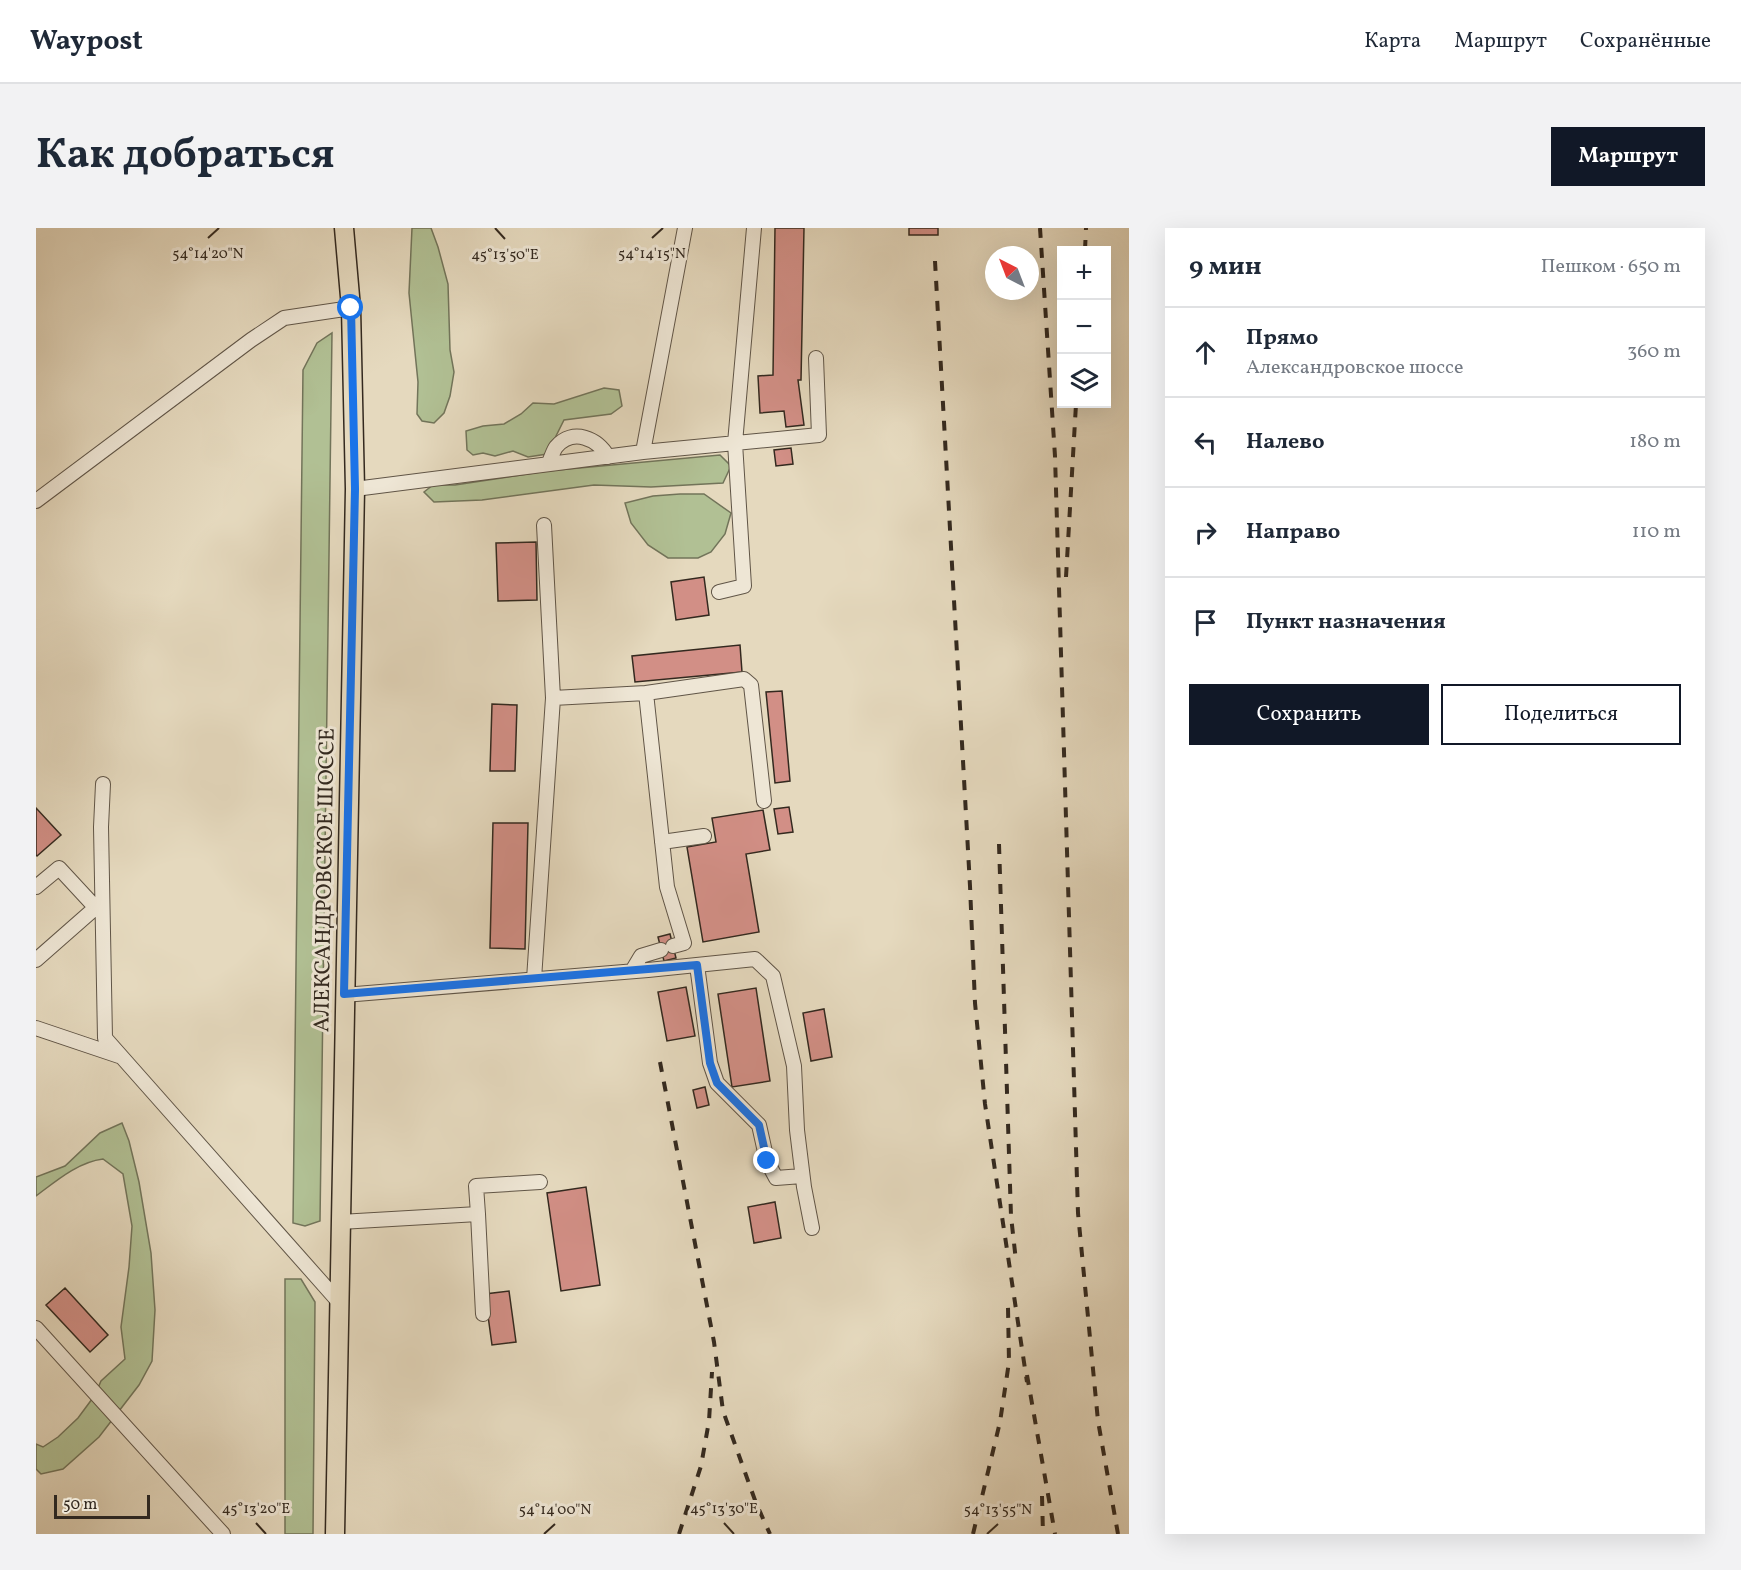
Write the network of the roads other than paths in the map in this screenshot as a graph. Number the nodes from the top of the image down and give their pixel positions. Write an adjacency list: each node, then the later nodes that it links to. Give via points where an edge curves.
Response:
1 (344, 228): 4 (main road, АЛЕКСАНДРОВСКОЕ ШОССЕ)
2 (685, 228): 7 (lane)
3 (754, 228): 6 (lane)
4 (351, 308): 10 (main road, АЛЕКСАНДРОВСКОЕ ШОССЕ); 11 (lane, via 284,318)
5 (816, 358): 6 (lane, via 819,435)
6 (735, 443): 7 (lane); 13 (lane, via 744,586)
7 (643, 452): 8 (lane)
8 (608, 457): 9 (lane); 9 (lane, via 602,446 590,438 577,437 556,446)
9 (548, 464): 10 (lane)
10 (355, 489): 26 (main road, АЛЕКСАНДРОВСКОЕ ШОССЕ)
11 (36, 501)
12 (543, 525): 15 (lane)
13 (719, 592)
14 (646, 693): 15 (lane); 17 (lane, via 744,679 751,685); 19 (lane)
15 (553, 698): 25 (lane)
16 (104, 784): 21 (lane)
17 (764, 801)
18 (704, 836): 19 (lane)
19 (662, 842): 24 (lane, via 667,886 684,943 641,956)
20 (36, 887): 21 (lane, via 59,868)
21 (99, 905): 22 (lane); 28 (lane, via 105,1038)
22 (36, 960)
23 (697, 965): 24 (lane); 29 (lane, via 710,1063 717,1083 759,1125 767,1161 776,1178); 29 (lane, via 754,959 774,976 794,1066)
24 (632, 972): 25 (lane)
25 (534, 979): 26 (lane)
26 (344, 994): 32 (main road, АЛЕКСАНДРОВСКОЕ ШОССЕ)
27 (36, 1028): 28 (lane)
28 (122, 1057): 34 (lane)
29 (802, 1176): 33 (lane)
30 (540, 1182): 31 (lane, via 476,1186)
31 (478, 1214): 32 (lane); 35 (lane)
32 (340, 1222): 34 (main road, АЛЕКСАНДРОВСКОЕ ШОССЕ)
33 (812, 1228)
34 (338, 1301): 38 (main road, АЛЕКСАНДРОВСКОЕ ШОССЕ)
35 (483, 1314)
36 (36, 1328): 37 (lane)
37 (223, 1534)
38 (335, 1534)

